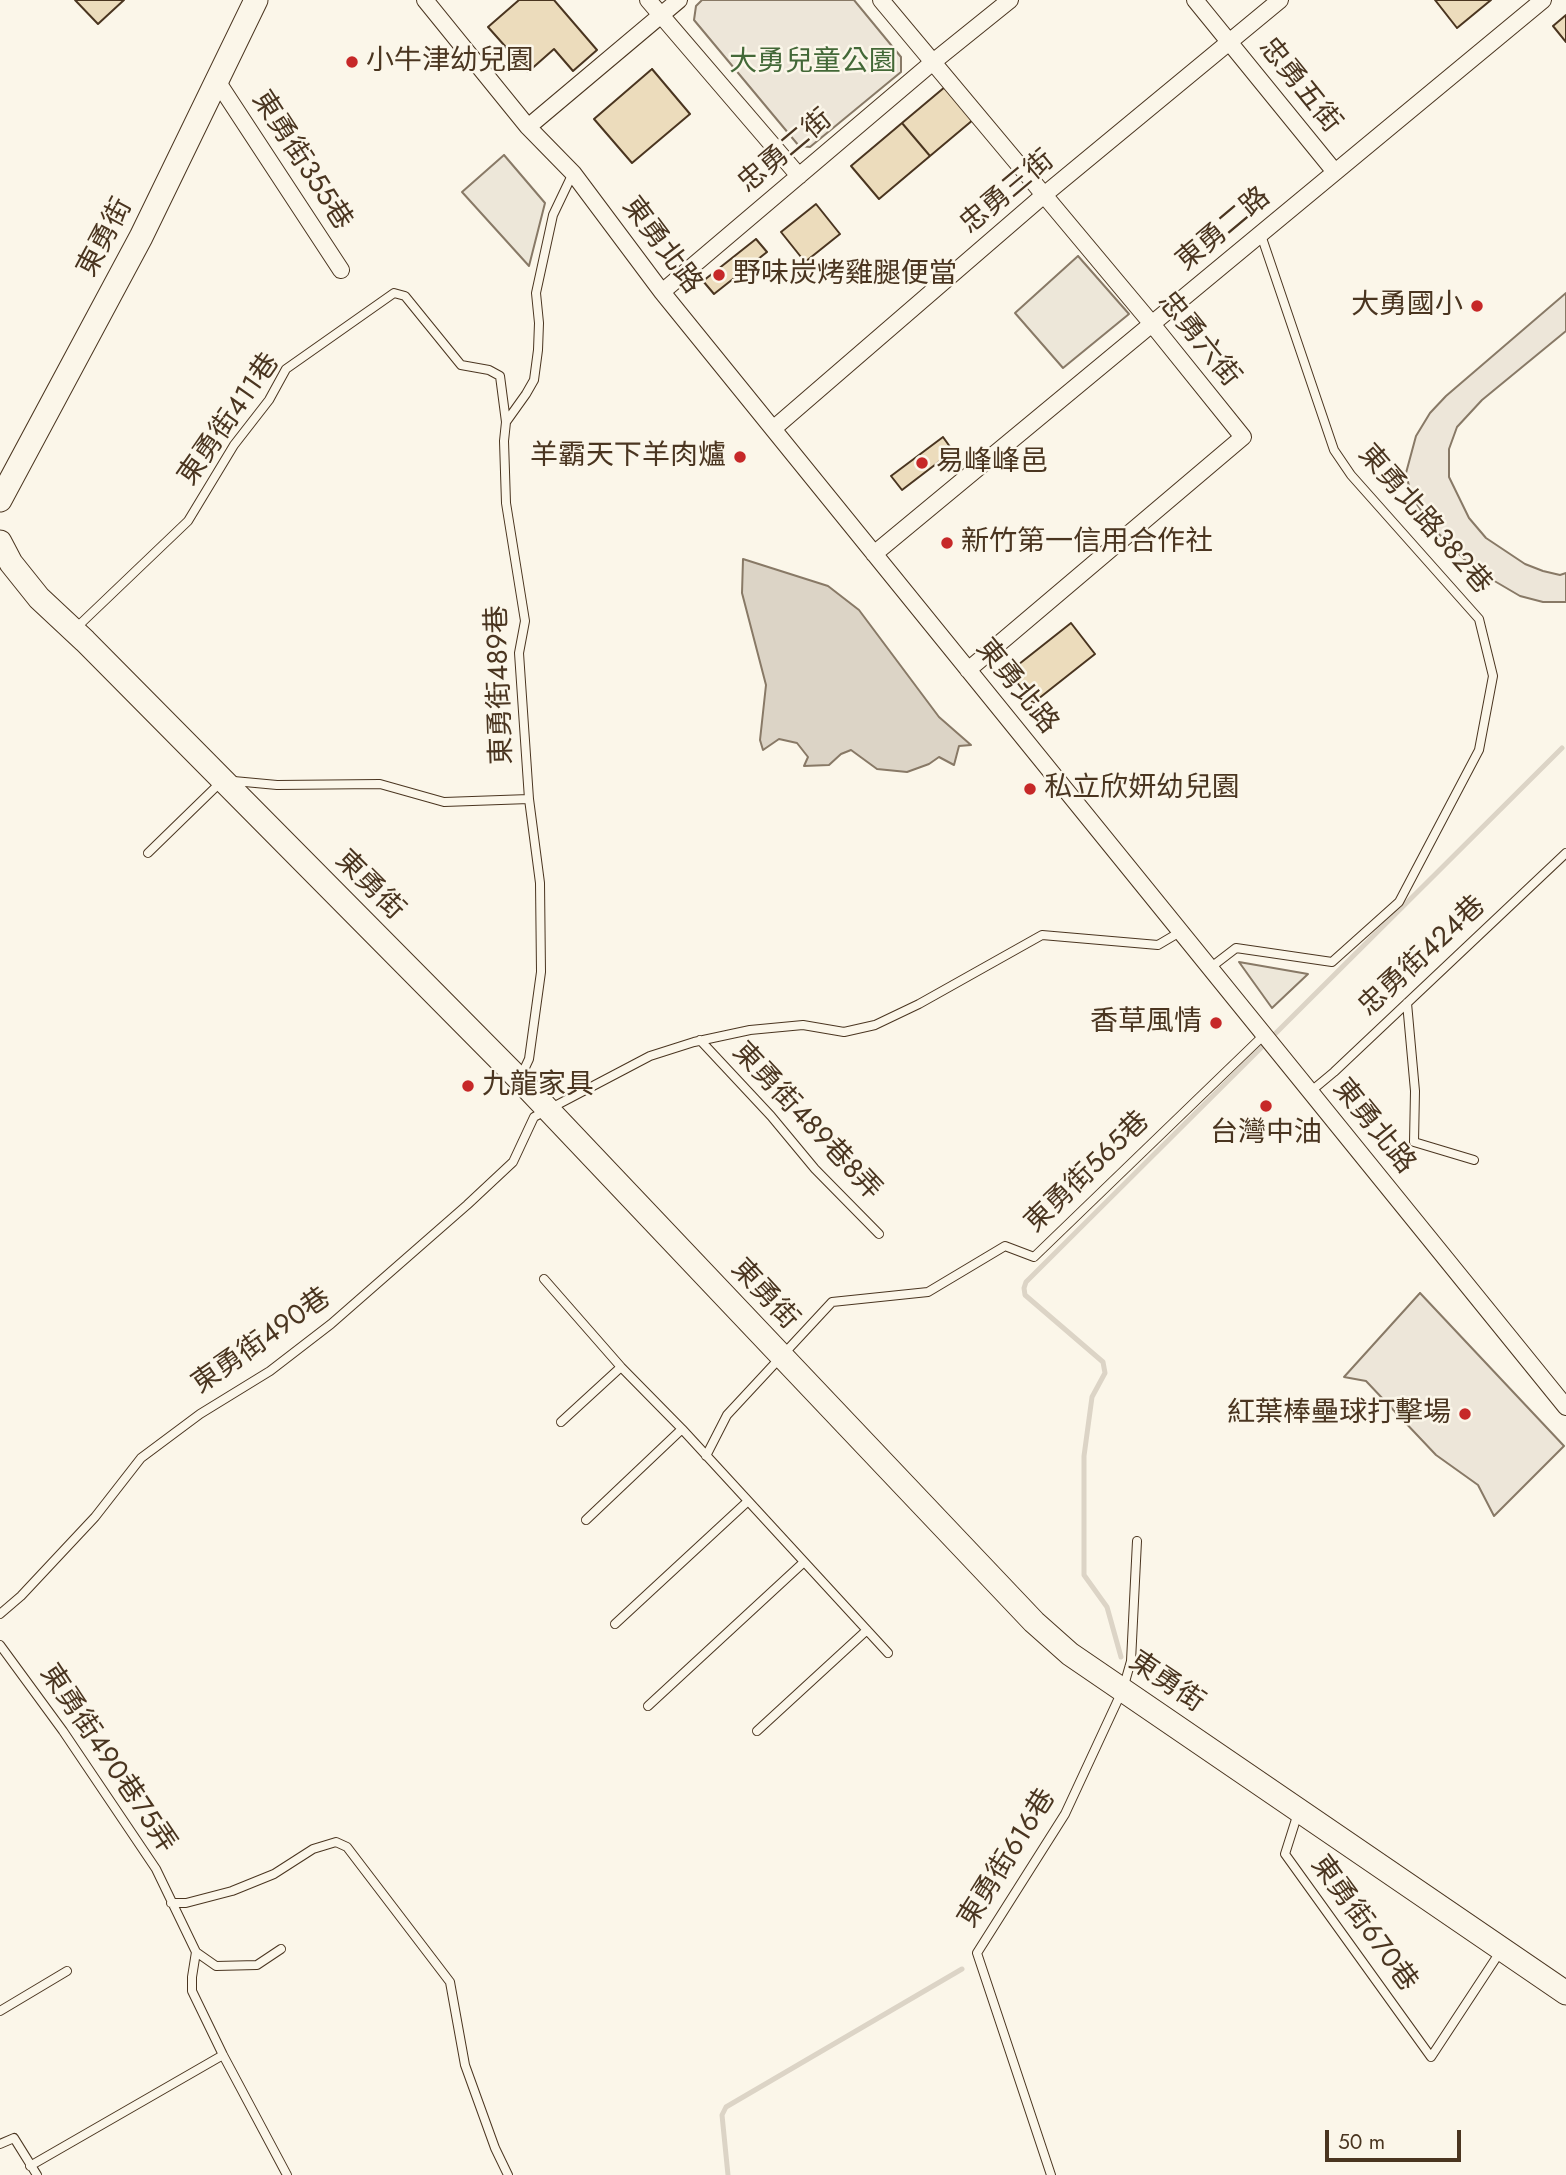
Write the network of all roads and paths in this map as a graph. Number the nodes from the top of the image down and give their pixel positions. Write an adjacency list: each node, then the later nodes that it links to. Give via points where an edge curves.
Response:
1 (256, 0): 13 (street, 東勇街)
2 (425, 0): 14 (street, 東勇北路)
3 (648, 0): 10 (street)
4 (679, 0): 10 (street)
5 (881, 0): 12 (street, 忠勇六街)
6 (1010, 0): 12 (street, 忠勇二街)
7 (1195, 0): 11 (street, 忠勇五街)
8 (1280, 0): 11 (street, 忠勇三街)
9 (1542, 0): 15 (street, 東勇二路)
10 (661, 15): 14 (street); 17 (street)
11 (1229, 41): 15 (street, 忠勇五街); 18 (street, 忠勇三街)
12 (933, 62): 17 (street, 忠勇二街); 18 (street, 忠勇六街)
13 (217, 81): 20 (street, 東勇街355巷); 25 (street, 東勇街, via 141,237)
14 (528, 127): 16 (street, 東勇北路)
15 (1335, 172): 19 (street, 東勇二路)
16 (573, 173): 21 (street, 東勇北路); 23 (lane, via 553,215 537,293 534,380)
17 (799, 176): 21 (street, 忠勇二街)
18 (1044, 195): 22 (street, 忠勇六街); 24 (street, 忠勇三街)
19 (1260, 232): 22 (street, 東勇二路); 35 (lane, 東勇北路382巷, via 1334,450 1350,475 1479,619 1493,676 1479,750 1399,902 1332,962 1236,948)
20 (341, 270)
21 (662, 292): 24 (street, 東勇北路)
22 (1152, 324): 27 (street, 東勇二路); 29 (street, 忠勇六街, via 1243,438)
23 (506, 422): 28 (lane, 東勇街411巷, via 500,376 461,365 405,296 394,293 286,369 188,521); 31 (lane, 東勇街489巷, via 506,503 525,621 519,653)
24 (773, 429): 27 (street, 東勇北路)
25 (0, 500)
26 (0, 542): 28 (street, 東勇街, via 39,598)
27 (874, 554): 29 (street, 東勇北路)
28 (74, 630): 30 (street, 東勇街)
29 (968, 670): 34 (street, 東勇北路)
30 (223, 780): 31 (lane, 東勇街489巷, via 277,785 380,783 444,802); 32 (lane); 39 (street, 東勇街)
31 (529, 799): 39 (lane, via 540,883 541,972 528,1059)
32 (148, 853)
33 (1566, 853): 36 (lane, 忠勇街424巷)
34 (1180, 932): 35 (street, 東勇北路); 38 (lane, via 1158,945 1042,934 875,1025 844,1032 803,1025)
35 (1210, 968): 37 (street, 東勇北路)
36 (1407, 1003): 40 (lane, 忠勇街424巷); 42 (lane, via 1415,1091 1414,1142)
37 (1268, 1040): 40 (street, 東勇北路); 45 (lane, 東勇街565巷, via 1034,1257 1005,1245 928,1292 832,1302)
38 (700, 1041): 41 (lane, via 650,1056); 43 (lane, 東勇街489巷8弄)
39 (520, 1080): 41 (street, 東勇街)
40 (1310, 1092): 47 (street, 東勇北路)
41 (548, 1110): 45 (street, 東勇街); 55 (lane, 東勇街490巷, via 534,1117 513,1162 331,1324 141,1458 95,1517)
42 (1474, 1160)
43 (879, 1234)
44 (544, 1279): 46 (lane)
45 (780, 1356): 50 (lane, via 727,1415); 60 (street, 東勇街, via 1034,1622 1070,1654)
46 (621, 1367): 48 (lane); 49 (lane)
47 (1566, 1407)
48 (561, 1422)
49 (682, 1429): 50 (lane); 52 (lane)
50 (706, 1455): 51 (lane)
51 (747, 1502): 54 (lane); 56 (lane)
52 (586, 1520)
53 (1137, 1541): 60 (lane, via 1131,1661)
54 (804, 1562): 57 (lane); 61 (lane)
55 (0, 1614)
56 (615, 1624)
57 (867, 1630): 59 (lane); 62 (lane)
58 (0, 1645): 64 (lane, 東勇街490巷75弄, via 156,1869)
59 (888, 1653)
60 (1123, 1689): 63 (street, 東勇街); 77 (lane, 東勇街616巷, via 1065,1814 976,1953)
61 (648, 1706)
62 (757, 1731)
63 (1299, 1810): 66 (street, 東勇街); 66 (lane, 東勇街670巷, via 1285,1854 1431,2057)
64 (171, 1903): 67 (lane, 東勇街490巷75弄); 76 (lane, via 232,1891 274,1874 313,1849 336,1842 347,1847 450,1982 465,2064)
65 (281, 1949): 67 (lane, via 257,1965 216,1966)
66 (1502, 1950): 69 (street, 東勇街)
67 (197, 1952): 71 (lane, via 192,1991)
68 (67, 1971): 70 (lane)
69 (1566, 1993)
70 (0, 2011)
71 (223, 2055): 73 (lane); 75 (lane)
72 (0, 2144): 73 (lane, via 14,2138)
73 (30, 2166): 74 (lane)
74 (37, 2175)
75 (287, 2175)
76 (508, 2175)
77 (1051, 2175)

